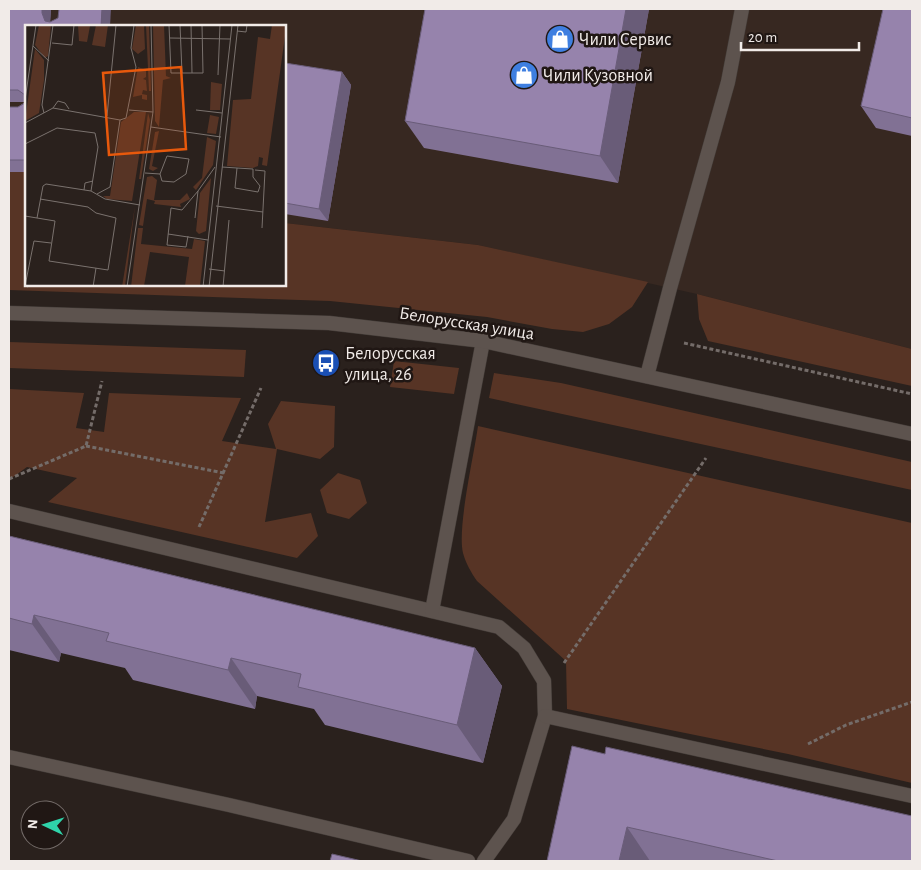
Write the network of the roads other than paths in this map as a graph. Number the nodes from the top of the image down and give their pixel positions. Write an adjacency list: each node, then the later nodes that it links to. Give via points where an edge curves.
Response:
1 (742, 9): 4 (street, via 728,82)
2 (9, 313): 3 (street, Белорусская улица, via 329,323)
3 (483, 341): 4 (street, Белорусская улица); 7 (street)
4 (647, 376): 5 (street, Белорусская улица)
5 (912, 434)
6 (9, 510): 7 (street)
7 (432, 611): 8 (street, via 499,627 524,648 544,681)
8 (545, 716): 10 (street); 12 (street, via 514,819)
9 (9, 757): 11 (street)
10 (912, 796)
11 (468, 861)
12 (484, 861)

